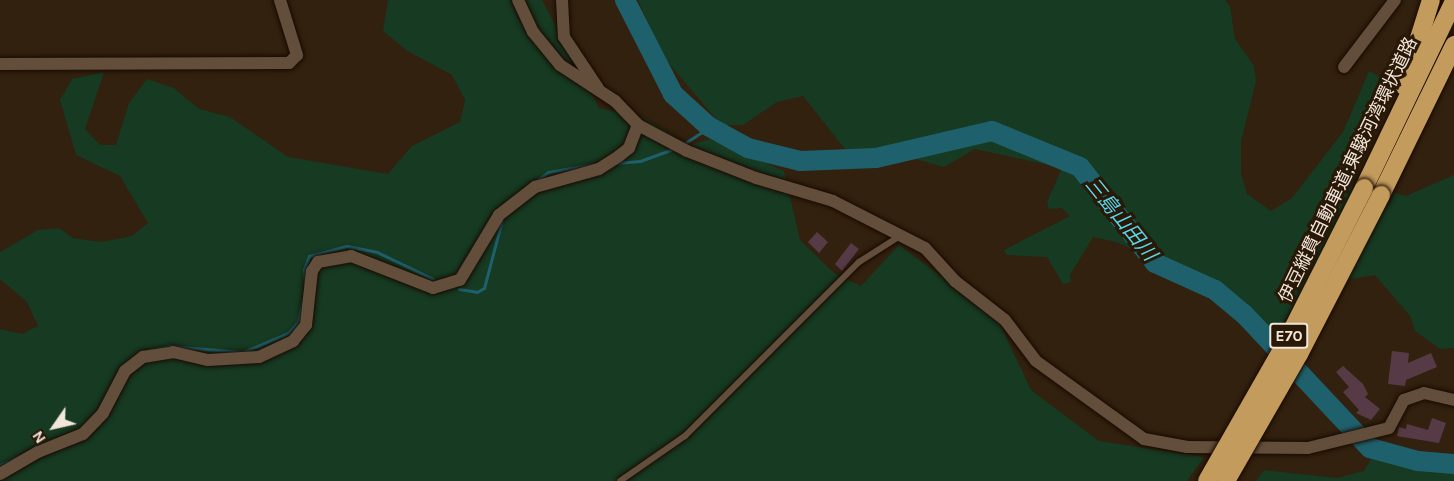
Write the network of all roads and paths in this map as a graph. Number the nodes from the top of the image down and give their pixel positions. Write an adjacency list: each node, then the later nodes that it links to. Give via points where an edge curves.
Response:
1 (280, 0): 8 (street, via 297,55 289,63)
2 (518, 0): 11 (street, via 533,32 553,58 577,80)
3 (562, 0): 11 (street, via 564,37)
4 (1395, 0): 9 (street)
5 (1431, 0): 13 (highway)
6 (1454, 1): 13 (highway, 伊豆縦貫自動車道;東駿河湾環状道路 / E70)
7 (1454, 45): 14 (highway, 伊豆縦貫自動車道;東駿河湾環状道路 / E70)
8 (0, 64)
9 (1344, 68)
10 (1454, 74): 14 (highway)
11 (601, 92): 12 (street)
12 (638, 125): 15 (street, via 687,151 833,201); 17 (street, via 629,148 619,156 599,168 535,187 502,214 465,277 433,288 351,256 318,262 312,271 306,325 292,341 259,357 208,360 173,352 143,357 124,371 103,413 83,435 38,452)
13 (1387, 142): 19 (highway, 伊豆縦貫自動車道;東駿河湾環状道路 / E70, bridge, via 1285,344)
14 (1403, 151): 20 (highway, 伊豆縦貫自動車道;東駿河湾環状道路 / E70, bridge, via 1299,354)
15 (903, 234): 16 (street, via 994,309 1036,361 1144,439 1187,447 1286,449 1344,442 1389,428 1404,400 1424,393); 18 (lane, via 859,262 686,436)
16 (1454, 400)
17 (0, 474)
18 (620, 481)
19 (1207, 481)
20 (1226, 481)

